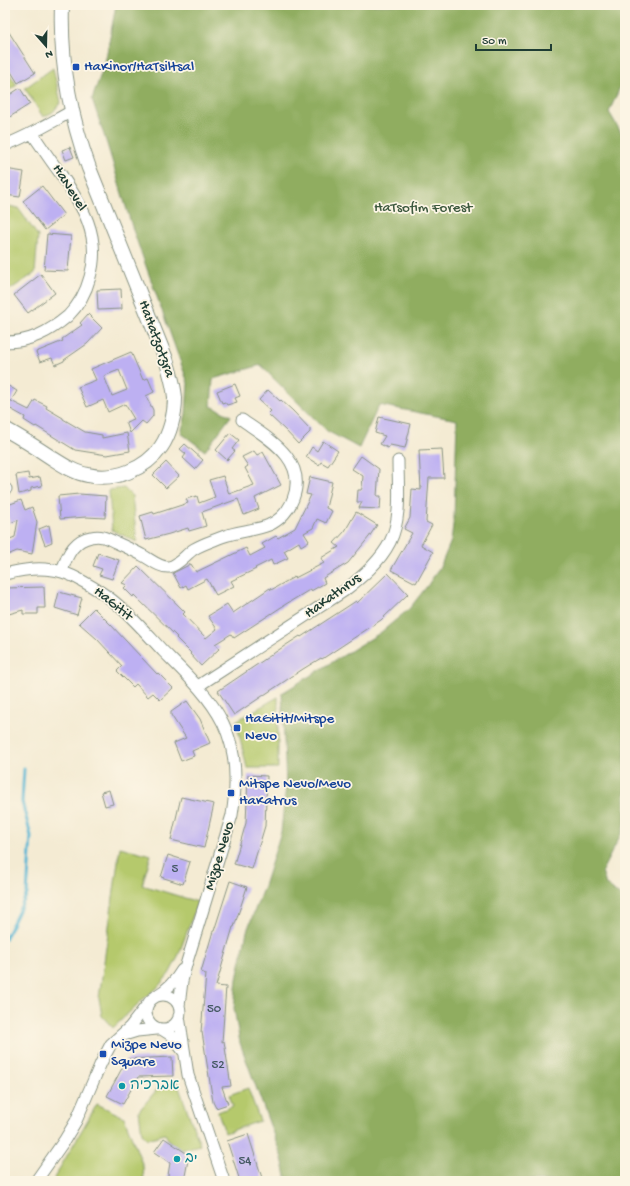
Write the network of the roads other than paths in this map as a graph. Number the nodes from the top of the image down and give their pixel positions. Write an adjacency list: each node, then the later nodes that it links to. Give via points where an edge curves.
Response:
1 (62, 5): 2 (street, HaHatzotzra, via 66,81)
2 (72, 111): 3 (street); 7 (street, HaHatzotzra, via 89,168 166,359 174,387 173,418 161,448 143,465 131,471 106,477 86,475 73,470)
3 (32, 133): 4 (street); 5 (street, HaNevel, via 87,217 94,251 93,268 83,297 60,323 29,339)
4 (5, 145)
5 (5, 342)
6 (242, 420): 9 (street, via 274,442 292,462 297,488 292,501 278,520 207,543 193,550 174,566 167,567 104,537 84,539 77,543 65,559)
7 (5, 429)
8 (398, 461): 11 (street, HaKathrus, via 396,525 390,542 371,568 344,591)
9 (62, 572): 10 (street, HaGitit, via 29,568); 11 (street, HaGitit, via 95,588 112,600)
10 (5, 574)
11 (198, 686): 12 (street, Mizpe Nevo, via 223,723 230,741 235,795 227,834)
12 (187, 961): 13 (street, Mizpe Nevo, via 170,986); 15 (street, Mizpe Nevo)
13 (155, 997): 14 (street); 15 (street, via 161,995 172,998)
14 (147, 1005): 16 (street, via 145,1011 148,1022); 17 (street)
15 (179, 1011): 16 (street, via 174,1025); 18 (street, Mizpe Nevo)
16 (160, 1029): 17 (street); 18 (street, Mizpe Nevo, via 171,1035)
17 (120, 1036): 19 (street, via 106,1053 64,1141)
18 (185, 1054): 20 (street, Mizpe Nevo, via 188,1075)
19 (36, 1181)
20 (224, 1181)

